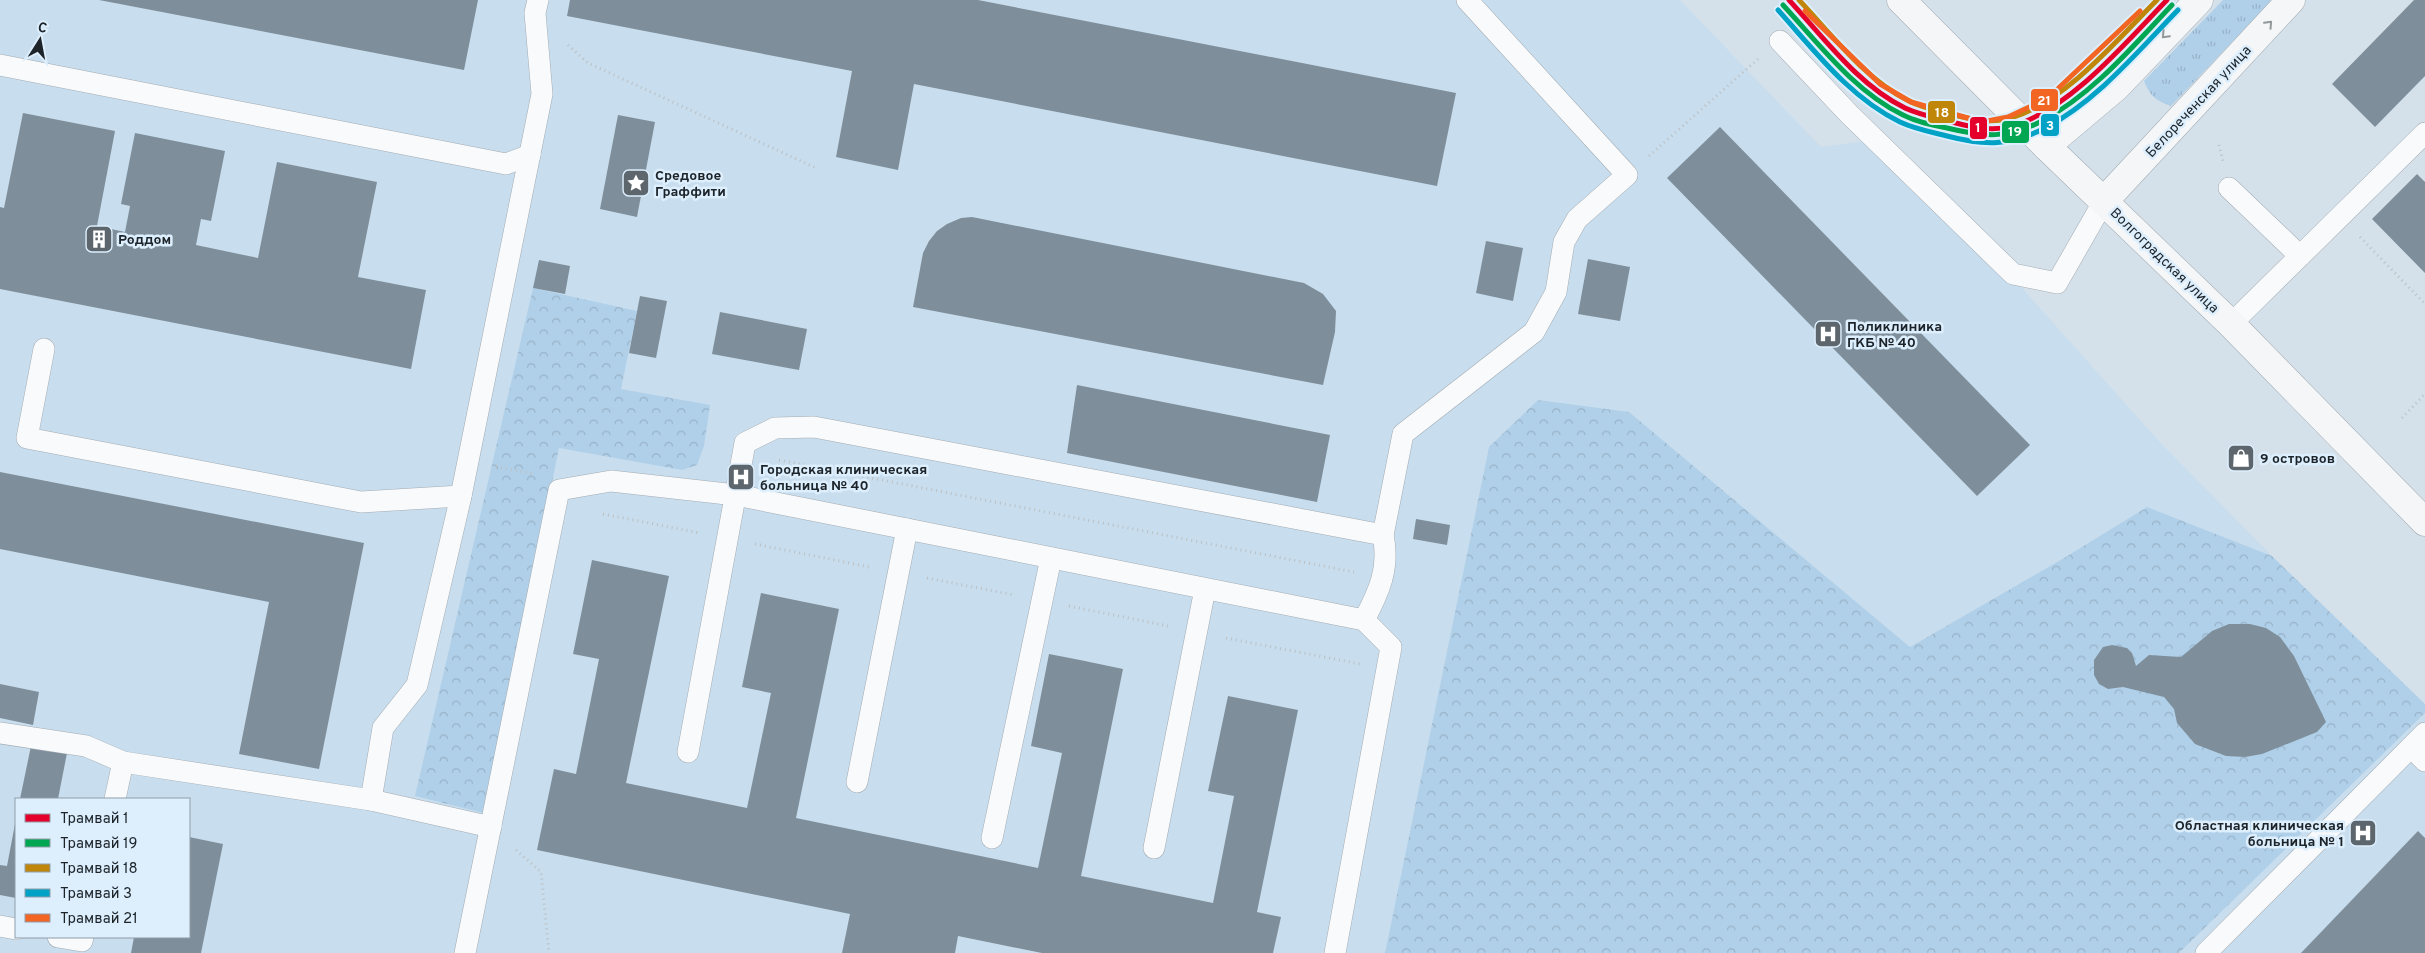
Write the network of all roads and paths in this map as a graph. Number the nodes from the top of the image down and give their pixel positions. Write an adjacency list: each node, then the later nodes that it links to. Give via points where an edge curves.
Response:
1 (1467, 0): 12 (lane)
2 (1901, 0): 9 (street, Волгоградская улица)
3 (2199, 0): 9 (street, one-way to 9, via 2116,87)
4 (2291, 0): 14 (street, Белореченская улица, one-way to 4)
5 (537, 7): 10 (lane, via 542,94); 11 (path, via 588,63)
6 (1780, 41): 12 (path); 14 (lane, via 1849,114 2013,274 2057,283)
7 (0, 64): 10 (lane, via 506,164)
8 (2425, 133): 16 (lane)
9 (2046, 146): 14 (street, Волгоградская улица)
10 (530, 155): 23 (lane)
11 (816, 168)
12 (1626, 175): 29 (lane, via 1577,219 1564,242 1556,292 1534,332 1403,434)
13 (2229, 188): 16 (lane)
14 (2104, 201): 18 (street, Волгоградская улица)
15 (2360, 237): 17 (path)
16 (2300, 256): 18 (lane)
17 (2425, 304)
18 (2231, 324): 27 (street, Волгоградская улица)
19 (44, 349): 25 (lane, via 27,438 361,502)
20 (2425, 394): 21 (path)
21 (2402, 418)
22 (743, 453): 24 (lane); 29 (lane, via 745,443 775,428 814,427); 33 (path)
23 (468, 462): 25 (lane); 26 (path, via 545,476)
24 (736, 495): 26 (lane, via 611,481); 28 (lane); 30 (lane)
25 (461, 496): 45 (lane, via 417,685 383,728)
26 (558, 497): 30 (path); 46 (lane)
27 (2425, 522)
28 (907, 529): 31 (lane); 32 (lane)
29 (1382, 535): 33 (lane, via 1386,552)
30 (727, 539): 32 (path); 41 (lane)
31 (1050, 558): 34 (lane); 35 (lane)
32 (898, 573): 35 (path); 43 (lane)
33 (1382, 577): 36 (lane, via 1380,591)
34 (1205, 589): 36 (lane); 37 (lane)
35 (1042, 601): 37 (path); 47 (lane)
36 (1364, 620): 38 (lane, via 1391,647)
37 (1196, 632): 38 (path); 48 (lane)
38 (1387, 670): 55 (lane)
39 (0, 734): 42 (lane, via 86,746)
40 (2420, 747): 56 (lane)
41 (688, 752)
42 (123, 762): 44 (lane); 45 (lane)
43 (856, 782)
44 (115, 798)
45 (371, 800): 46 (lane)
46 (491, 828): 53 (lane); 54 (path, via 542,872)
47 (992, 838)
48 (1154, 848)
49 (0, 926): 50 (lane)
50 (15, 929)
51 (64, 938): 52 (lane, via 82,941)
52 (83, 938)
53 (465, 953)
54 (549, 953)
55 (1335, 953)
56 (2206, 953)

